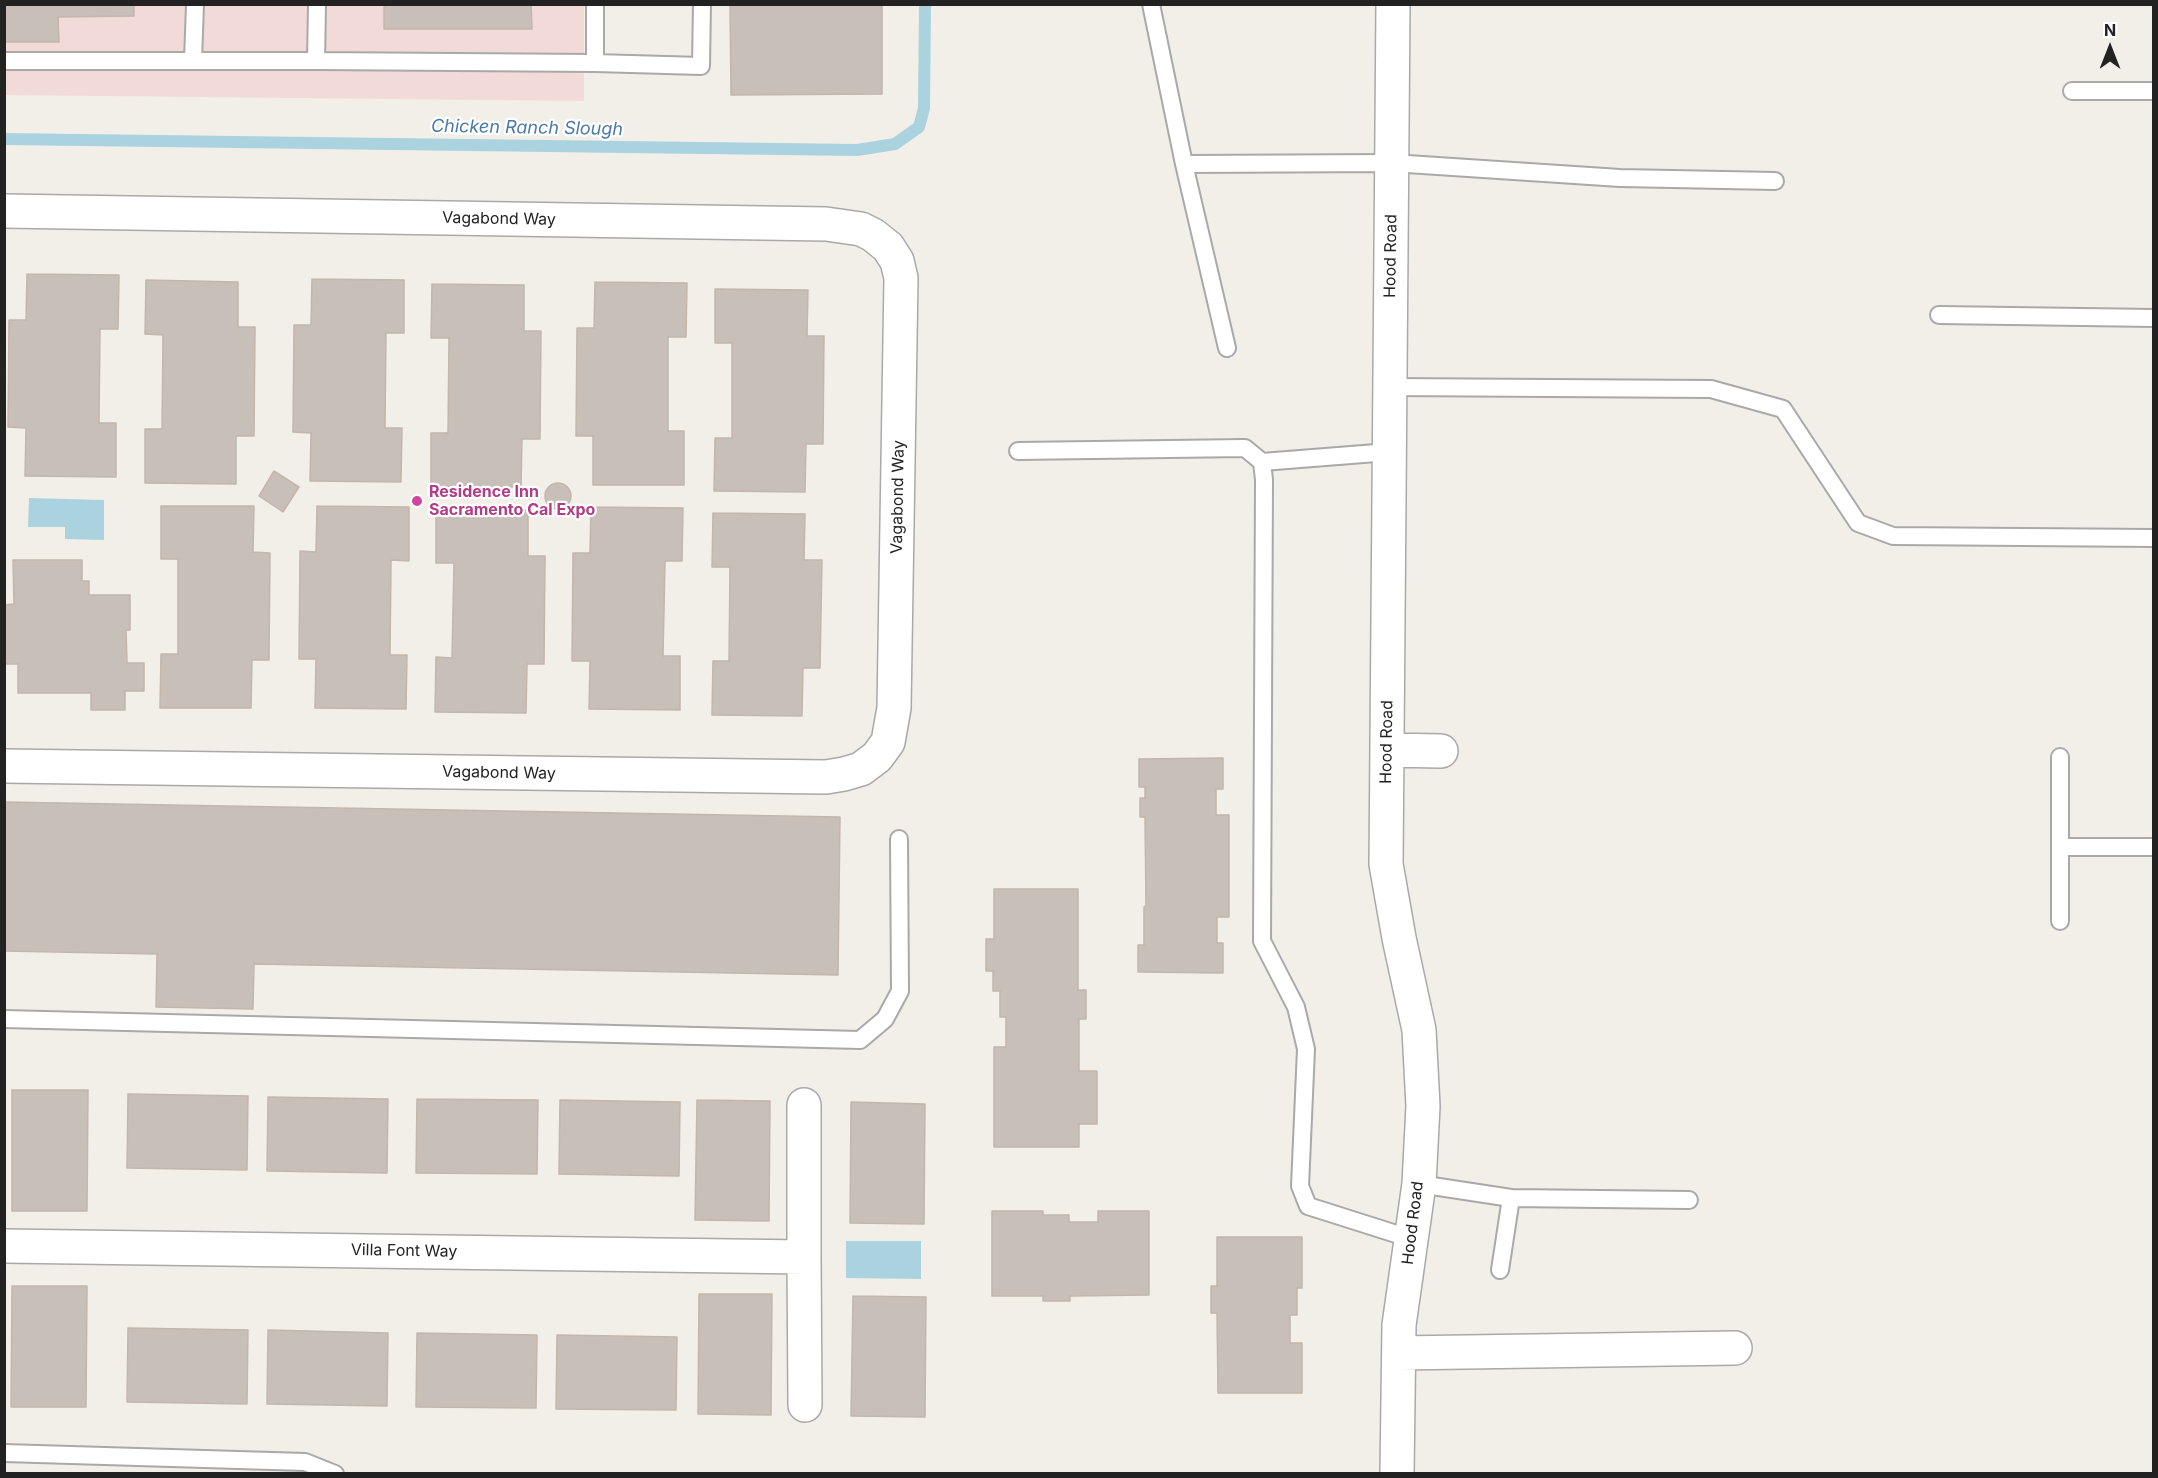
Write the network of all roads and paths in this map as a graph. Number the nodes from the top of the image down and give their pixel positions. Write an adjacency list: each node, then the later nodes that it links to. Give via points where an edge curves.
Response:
1 (195, 4): 8 (lane)
2 (317, 4): 9 (lane)
3 (595, 4): 10 (lane)
4 (702, 4): 10 (lane, via 701,66)
5 (1151, 4): 14 (lane)
6 (1393, 4): 13 (street, Hood Road)
7 (4, 61): 8 (lane)
8 (193, 61): 9 (lane)
9 (316, 61): 10 (lane)
10 (595, 63)
11 (2072, 90): 12 (lane)
12 (2154, 91)
13 (1392, 163): 14 (lane); 15 (lane, via 1620,178); 20 (street, Hood Road)
14 (1184, 164): 19 (lane)
15 (1775, 181)
16 (4, 211): 28 (street, Vagabond Way, via 835,225 861,229 888,247 901,278 894,708 888,742 861,769 826,777)
17 (1939, 315): 18 (lane)
18 (2154, 318)
19 (1227, 348)
20 (1389, 387): 22 (street, Hood Road); 24 (lane, via 1711,389 1784,409 1858,523 1893,536)
21 (1018, 451): 23 (lane, via 1245,448)
22 (1389, 452): 23 (lane); 25 (street, Hood Road)
23 (1262, 462): 38 (lane, via 1262,941 1296,1006 1306,1049 1300,1186 1308,1206)
24 (2154, 538)
25 (1387, 750): 26 (street); 35 (street, Hood Road, via 1386,864 1419,1030 1424,1106)
26 (1441, 751)
27 (2060, 758): 30 (lane)
28 (4, 766)
29 (899, 839): 33 (lane, via 900,991 885,1019 860,1040)
30 (2060, 847): 31 (lane); 32 (lane)
31 (2154, 847)
32 (2060, 921)
33 (4, 1019)
34 (804, 1105): 40 (street)
35 (1419, 1184): 36 (lane); 38 (street, Hood Road)
36 (1511, 1198): 37 (lane); 41 (lane)
37 (1689, 1200)
38 (1412, 1239): 43 (street, Hood Road, via 1399,1325)
39 (4, 1246): 40 (street, Villa Font Way)
40 (804, 1257): 44 (street)
41 (1500, 1270)
42 (1735, 1348): 43 (street)
43 (1399, 1353): 47 (street, Hood Road)
44 (805, 1405)
45 (4, 1453): 46 (lane, via 305,1462)
46 (335, 1473)
47 (1397, 1473)

